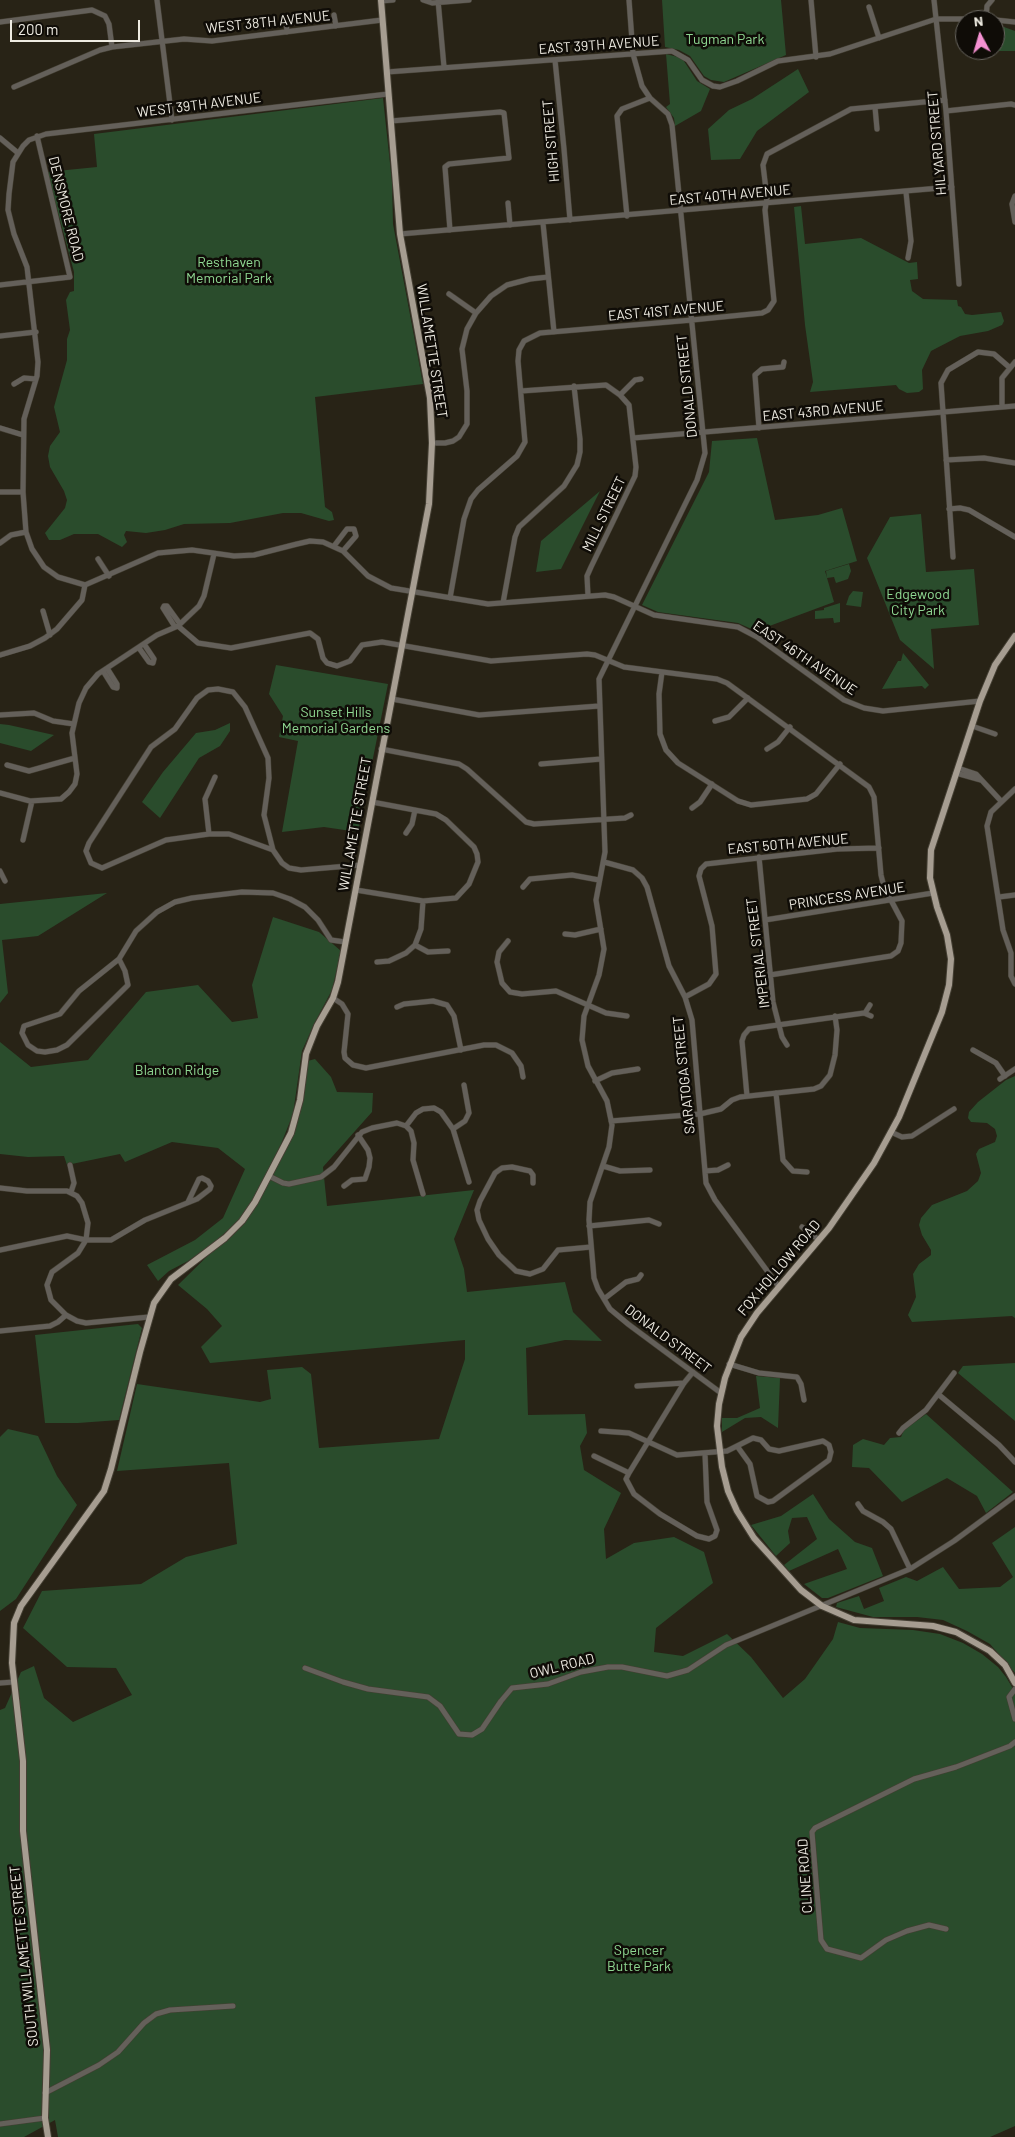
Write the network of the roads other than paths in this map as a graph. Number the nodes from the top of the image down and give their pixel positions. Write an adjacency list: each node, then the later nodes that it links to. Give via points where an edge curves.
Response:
1 (157, 0): 20 (street)
2 (393, 0): 8 (street)
3 (424, 0): 9 (street)
4 (469, 0): 9 (street)
5 (629, 0): 22 (street, DONALD STREET)
6 (811, 0): 23 (street)
7 (934, 0): 12 (street, HILYARD STREET)
8 (381, 1): 14 (main road, WILLAMETTE STREET)
9 (438, 1): 25 (street)
10 (869, 7): 19 (street)
11 (334, 15): 17 (street)
12 (936, 19): 13 (street, EAST 39TH AVENUE); 19 (street, EAST 39TH AVENUE); 30 (street, HILYARD STREET)
13 (955, 19)
14 (382, 20): 17 (street, WEST 38TH AVENUE); 26 (main road, WILLAMETTE STREET)
15 (0, 22): 21 (street, via 92,10 105,16)
16 (286, 22): 18 (street)
17 (336, 26): 18 (street, WEST 38TH AVENUE)
18 (287, 32): 20 (street, WEST 38TH AVENUE, via 212,41)
19 (879, 38): 23 (street, EAST 39TH AVENUE)
20 (163, 41): 21 (street, WEST 38TH AVENUE); 34 (street)
21 (112, 47): 27 (street, WEST 38TH AVENUE)
22 (633, 54): 23 (street, EAST 39TH AVENUE, via 677,52 688,60 702,80 720,87 778,61); 24 (street, EAST 39TH AVENUE); 29 (street, DONALD STREET, via 642,86)
23 (816, 57)
24 (554, 60): 25 (street, EAST 39TH AVENUE); 47 (street, HIGH STREET)
25 (444, 67): 26 (street, EAST 39TH AVENUE)
26 (387, 72): 28 (main road, WILLAMETTE STREET)
27 (14, 87)
28 (388, 94): 34 (street, WEST 39TH AVENUE); 35 (main road, WILLAMETTE STREET)
29 (650, 98): 45 (street, DONALD STREET, via 670,119); 46 (street, via 622,109 617,116)
30 (945, 100): 32 (street); 33 (street, HILYARD STREET)
31 (1014, 104): 33 (street)
32 (875, 107): 36 (street); 44 (street, via 846,111 764,158)
33 (946, 112): 40 (street, HILYARD STREET)
34 (172, 120): 37 (street, WEST 39TH AVENUE)
35 (391, 121): 51 (street, via 503,113 508,158 445,167); 52 (main road, WILLAMETTE STREET)
36 (877, 130)
37 (38, 136): 39 (street, via 29,140); 55 (street, DENSMORE ROAD, via 70,277)
38 (0, 138): 39 (street)
39 (18, 153): 55 (street, via 13,162 8,210 25,258)
40 (952, 188): 41 (street, EAST 40TH AVENUE); 56 (street, HILYARD STREET)
41 (906, 192): 44 (street, EAST 40TH AVENUE); 53 (street, via 911,241)
42 (1015, 196): 48 (street, via 1012,204)
43 (508, 203): 50 (street)
44 (766, 203): 45 (street, EAST 40TH AVENUE); 60 (street, EAST 41ST AVENUE, via 774,301 762,313)
45 (680, 210): 46 (street, EAST 40TH AVENUE); 60 (street, DONALD STREET)
46 (627, 216): 47 (street, EAST 40TH AVENUE)
47 (570, 220): 49 (street, EAST 40TH AVENUE)
48 (1015, 222)
49 (543, 223): 50 (street, EAST 40TH AVENUE); 54 (street)
50 (510, 225): 51 (street, EAST 40TH AVENUE)
51 (450, 230): 52 (street, EAST 40TH AVENUE)
52 (400, 234): 81 (main road, WILLAMETTE STREET, via 430,398)
53 (908, 258)
54 (548, 277): 59 (street, via 507,285); 62 (street)
55 (29, 282): 57 (street); 61 (street)
56 (959, 284)
57 (0, 285)
58 (449, 294): 59 (street)
59 (476, 312): 81 (street, via 467,329 462,350 467,424 453,441)
60 (692, 320): 62 (street, EAST 41ST AVENUE); 78 (street, DONALD STREET)
61 (36, 332): 63 (street); 67 (street)
62 (554, 332): 71 (street, EAST 41ST AVENUE, via 531,336 520,347)
63 (0, 336)
64 (784, 362): 77 (street, via 783,366 762,369 755,375)
65 (1015, 362): 66 (street)
66 (1009, 367): 74 (street, via 1001,382); 75 (street, via 994,354 983,351 952,368 941,383)
67 (36, 379): 69 (street, via 24,378); 79 (street)
68 (641, 379): 72 (street, via 635,380)
69 (14, 384)
70 (574, 386): 71 (street); 72 (street, via 606,384); 100 (street, via 580,439 577,464 564,486 519,527)
71 (521, 391): 99 (street, EAST 41ST AVENUE, via 525,442 517,456 471,499 464,519)
72 (620, 395): 80 (street, MILL STREET, via 629,405)
73 (1015, 406): 74 (street, EAST 43RD AVENUE)
74 (1002, 407): 75 (street, EAST 43RD AVENUE)
75 (943, 412): 77 (street, EAST 43RD AVENUE); 82 (street)
76 (0, 428): 79 (street)
77 (760, 428): 78 (street, EAST 43RD AVENUE)
78 (704, 432): 80 (street, EAST 43RD AVENUE); 101 (street, DONALD STREET, via 705,453 697,480)
79 (22, 435): 85 (street)
80 (633, 438): 98 (street, MILL STREET, via 635,476 587,576)
81 (432, 443): 97 (main road, WILLAMETTE STREET, via 429,504)
82 (946, 460): 83 (street, via 984,458); 86 (street)
83 (1015, 463)
84 (0, 492): 85 (street)
85 (22, 492): 87 (street)
86 (949, 509): 88 (street, via 969,510); 93 (street)
87 (26, 532): 89 (street); 96 (street, via 44,567 58,577)
88 (1015, 537)
89 (0, 543)
90 (334, 546): 91 (street, EAST 46TH AVENUE); 91 (street, via 347,529 354,529 356,536); 92 (street, EAST 46TH AVENUE, via 310,541 254,555)
91 (343, 551): 97 (street, EAST 46TH AVENUE, via 356,566 378,582)
92 (214, 554): 95 (street, EAST 46TH AVENUE, via 192,550 158,553); 103 (street, via 199,606)
93 (953, 557)
94 (98, 559): 95 (street)
95 (109, 576): 96 (street, EAST 46TH AVENUE)
96 (85, 585): 104 (street, via 82,600)
97 (413, 592): 99 (street, EAST 46TH AVENUE); 106 (main road, WILLAMETTE STREET)
98 (588, 596): 100 (street, EAST 46TH AVENUE); 101 (street, EAST 46TH AVENUE, via 614,596)
99 (450, 598): 100 (street, EAST 46TH AVENUE)
100 (503, 603)
101 (634, 606): 108 (street, DONALD STREET); 112 (street, EAST 46TH AVENUE, via 654,615 726,624 748,631 844,700 864,708 883,711)
102 (43, 611): 104 (street)
103 (178, 625): 106 (street, via 198,642 231,648 310,633 318,639 325,661 337,666 350,662 358,648 365,644 382,642); 116 (street, via 105,670 86,688)
104 (50, 634): 107 (street, via 30,646)
105 (1015, 636): 112 (main road, FOX HOLLOW ROAD, via 995,665)
106 (402, 646): 108 (street, via 482,661 587,654); 110 (main road, WILLAMETTE STREET)
107 (0, 655)
108 (607, 661): 109 (street, via 627,668); 113 (street, DONALD STREET, via 599,679)
109 (662, 672): 111 (street, via 720,680); 129 (street, via 660,734 664,746 678,763)
110 (392, 698): 113 (street, via 479,715); 120 (main road, WILLAMETTE STREET)
111 (748, 698): 115 (street, via 729,717); 118 (street)
112 (980, 701): 117 (main road, FOX HOLLOW ROAD)
113 (599, 706): 123 (street, DONALD STREET)
114 (0, 715): 116 (street, via 34,713 53,721)
115 (716, 721)
116 (74, 724): 122 (street)
117 (972, 726): 119 (street); 127 (main road, FOX HOLLOW ROAD)
118 (790, 727): 121 (street, via 778,742); 125 (street)
119 (995, 734)
120 (382, 749): 134 (main road, WILLAMETTE STREET); 138 (street, via 467,768 526,822)
121 (767, 749)
122 (75, 758): 126 (street, via 29,771); 132 (street, via 77,774 69,792 60,798)
123 (602, 760): 124 (street); 138 (street, DONALD STREET)
124 (541, 764)
125 (840, 764): 129 (street, via 816,794 803,800 746,804); 144 (street, via 872,790)
126 (7, 765)
127 (957, 770): 133 (street, via 974,774); 154 (main road, FOX HOLLOW ROAD, via 931,850)
128 (215, 777): 140 (street, via 206,799)
129 (712, 784): 135 (street)
130 (1015, 789): 133 (street)
131 (0, 793): 132 (street)
132 (32, 800): 142 (street)
133 (1001, 801): 156 (street, via 991,812 987,826)
134 (372, 802): 136 (street); 148 (main road, WILLAMETTE STREET)
135 (692, 808)
136 (415, 810): 139 (street); 157 (street, via 436,814 446,820 478,854 475,869 463,892 456,898)
137 (631, 815): 138 (street)
138 (604, 820): 147 (street, DONALD STREET)
139 (406, 833)
140 (208, 834): 141 (street, via 166,840 105,868 96,867 87,857 89,843 151,747 176,729 197,698 208,690 218,689 233,692 245,707 268,758 264,814); 143 (street, via 230,834)
141 (269, 837): 143 (street, via 269,845); 145 (street)
142 (23, 840)
143 (260, 845): 145 (street)
144 (879, 848): 146 (street, EAST 50TH AVENUE); 158 (street, via 881,875)
145 (272, 850): 148 (street, via 282,863 293,869)
146 (759, 857): 159 (street, IMPERIAL STREET); 171 (street, EAST 50TH AVENUE, via 712,862 701,869 699,880 712,926 716,974 709,984)
147 (604, 862): 150 (street, DONALD STREET); 171 (street, SARATOGA STREET, via 633,870 645,882 669,966)
148 (360, 865): 153 (main road, WILLAMETTE STREET)
149 (0, 871): 151 (street)
150 (599, 880): 152 (street, via 572,874 530,879); 160 (street, DONALD STREET, via 596,900)
151 (4, 881)
152 (523, 887)
153 (356, 890): 157 (street); 163 (main road, WILLAMETTE STREET)
154 (933, 894): 158 (street, PRINCESS AVENUE); 195 (main road, FOX HOLLOW ROAD, via 950,947 949,984 942,1012)
155 (1015, 895): 156 (street)
156 (999, 897): 169 (street)
157 (423, 901): 164 (street, via 421,929)
158 (891, 901): 159 (street, PRINCESS AVENUE); 168 (street, via 899,912 903,928 898,951 891,956)
159 (765, 920): 168 (street, IMPERIAL STREET)
160 (601, 929): 161 (street); 172 (street, DONALD STREET, via 603,964)
161 (565, 934)
162 (508, 941): 172 (street, via 497,958 500,980 507,990 518,994 556,991)
163 (345, 942): 166 (street, via 331,940 318,920 299,903 273,893 242,892 192,898 167,906 136,930); 170 (main road, WILLAMETTE STREET)
164 (415, 945): 165 (street, via 428,952); 167 (street, via 390,961)
165 (448, 951)
166 (119, 960): 166 (street, via 81,989 60,1014 23,1026 25,1041 33,1049 50,1051 65,1046 128,985)
167 (377, 962)
168 (770, 975): 177 (street, IMPERIAL STREET)
169 (1015, 984)
170 (333, 998): 179 (street, via 348,1014 344,1052 352,1065 366,1068); 203 (main road, WILLAMETTE STREET, via 310,1040 296,1118)
171 (685, 998): 191 (street, SARATOGA STREET, via 692,1020)
172 (587, 1005): 175 (street, via 606,1013); 186 (street, DONALD STREET, via 582,1040)
173 (870, 1005): 176 (street, via 868,1014)
174 (397, 1007): 179 (street, via 433,1001 446,1004 454,1016)
175 (627, 1016)
176 (835, 1016): 177 (street); 188 (street, via 836,1046 826,1082 814,1089)
177 (779, 1024): 178 (street, IMPERIAL STREET); 189 (street, via 754,1027 742,1038)
178 (786, 1045)
179 (461, 1050): 183 (street, via 496,1045 505,1048 517,1060)
180 (973, 1050): 184 (street, via 996,1063)
181 (638, 1069): 186 (street, via 612,1073)
182 (1015, 1069): 184 (street)
183 (523, 1076)
184 (1006, 1076): 185 (street)
185 (1000, 1079)
186 (595, 1081): 192 (street, DONALD STREET, via 606,1101)
187 (464, 1085): 194 (street, via 469,1114)
188 (776, 1093): 189 (street); 202 (street, via 783,1160 793,1171)
189 (747, 1096): 191 (street)
190 (954, 1110): 195 (street, via 912,1136 902,1137)
191 (700, 1114): 192 (street); 201 (street, SARATOGA STREET)
192 (611, 1121): 199 (street, DONALD STREET)
193 (406, 1126): 194 (street, via 419,1110 430,1108 441,1112); 196 (street, via 390,1124); 209 (street, via 414,1143 413,1160)
194 (453, 1129): 204 (street)
195 (891, 1132): 215 (main road, FOX HOLLOW ROAD, via 860,1184)
196 (358, 1135): 203 (street, via 334,1167 321,1177 289,1184); 206 (street, via 368,1150 370,1162 365,1179 352,1180)
197 (70, 1165): 208 (street, via 74,1182)
198 (728, 1165): 201 (street)
199 (603, 1166): 200 (street, via 620,1171); 212 (street, DONALD STREET, via 590,1202)
200 (650, 1170)
201 (705, 1171): 219 (street, SARATOGA STREET, via 709,1191)
202 (807, 1172)
203 (269, 1176): 222 (main road, WILLAMETTE STREET, via 238,1226 171,1279 154,1303)
204 (469, 1182)
205 (533, 1183): 216 (street, via 530,1171 512,1167 499,1169 478,1206 478,1220 499,1255 520,1273 530,1274 539,1272 558,1250)
206 (344, 1186)
207 (0, 1188): 208 (street)
208 (71, 1192): 214 (street, via 84,1207 88,1228)
209 (423, 1194)
210 (188, 1202): 210 (street, via 208,1192 211,1186 208,1181 199,1179); 214 (street, via 144,1220 111,1240)
211 (659, 1224): 212 (street, via 649,1220)
212 (589, 1226): 216 (street, DONALD STREET)
213 (802, 1227): 215 (street)
214 (86, 1240): 217 (street, via 67,1236); 221 (street, via 81,1250 48,1278 48,1296)
215 (819, 1240): 219 (main road, FOX HOLLOW ROAD)
216 (591, 1247): 220 (street, DONALD STREET, via 594,1278)
217 (0, 1250)
218 (641, 1274): 220 (street, DONALD STREET)
219 (779, 1286): 224 (main road, FOX HOLLOW ROAD, via 747,1326)
220 (604, 1299): 225 (street, DONALD STREET, via 610,1309 628,1324)
221 (66, 1315): 222 (street, via 86,1323); 223 (street, via 50,1326)
222 (149, 1317): 228 (main road, WILLAMETTE STREET)
223 (0, 1331)
224 (729, 1364): 230 (main road, FOX HOLLOW ROAD); 232 (street, via 759,1374 797,1377)
225 (693, 1372): 227 (street); 230 (street, DONALD STREET)
226 (954, 1373): 231 (street)
227 (684, 1383): 229 (street); 235 (street)
228 (132, 1385): 247 (main road, SOUTH WILLAMETTE STREET, via 104,1490 21,1606 14,1623)
229 (637, 1386)
230 (721, 1393): 237 (main road, FOX HOLLOW ROAD, via 717,1426)
231 (938, 1394): 234 (street, via 926,1410); 240 (street)
232 (804, 1400)
233 (601, 1431): 235 (street, via 628,1433)
234 (899, 1433)
235 (647, 1442): 238 (street, via 677,1455); 241 (street)
236 (737, 1446): 236 (street, via 757,1438 779,1451 820,1440 830,1446 831,1456 768,1502 756,1496 750,1464); 237 (street)
237 (719, 1452): 238 (street); 245 (main road, FOX HOLLOW ROAD, via 728,1491 754,1538 801,1590)
238 (705, 1454): 241 (street, via 707,1502 717,1530 709,1539 697,1536 660,1514 634,1494 626,1480)
239 (594, 1456): 241 (street)
240 (1015, 1462)
241 (629, 1473)
242 (1015, 1496): 244 (street)
243 (858, 1504): 244 (street, via 863,1511 892,1529)
244 (910, 1569): 245 (street)
245 (822, 1606): 246 (street, OWL ROAD, via 726,1645 677,1674 659,1675 608,1667 581,1672 548,1684 512,1688 482,1729 472,1735 459,1734 440,1706 428,1697 368,1689); 249 (main road, FOX HOLLOW ROAD, via 854,1620 933,1626 956,1632 990,1651 1005,1665)
246 (305, 1668)
247 (14, 1682): 248 (street); 255 (main road, SOUTH WILLAMETTE STREET, via 23,1761 24,1840 47,2050)
248 (0, 1683)
249 (1015, 1683)
250 (1015, 1689): 251 (street, via 1009,1697)
251 (1015, 1719)
252 (1015, 1742): 253 (street, CLINE ROAD, via 956,1767 914,1779 812,1832 821,1940 827,1950 861,1958 886,1940 907,1931 929,1925)
253 (946, 1929)
254 (233, 2006): 255 (street, via 170,2010 156,2014 118,2052)
255 (45, 2093): 256 (main road, SOUTH WILLAMETTE STREET)
256 (45, 2118): 257 (street); 258 (main road, SOUTH WILLAMETTE STREET)
257 (0, 2124)
258 (48, 2137)

